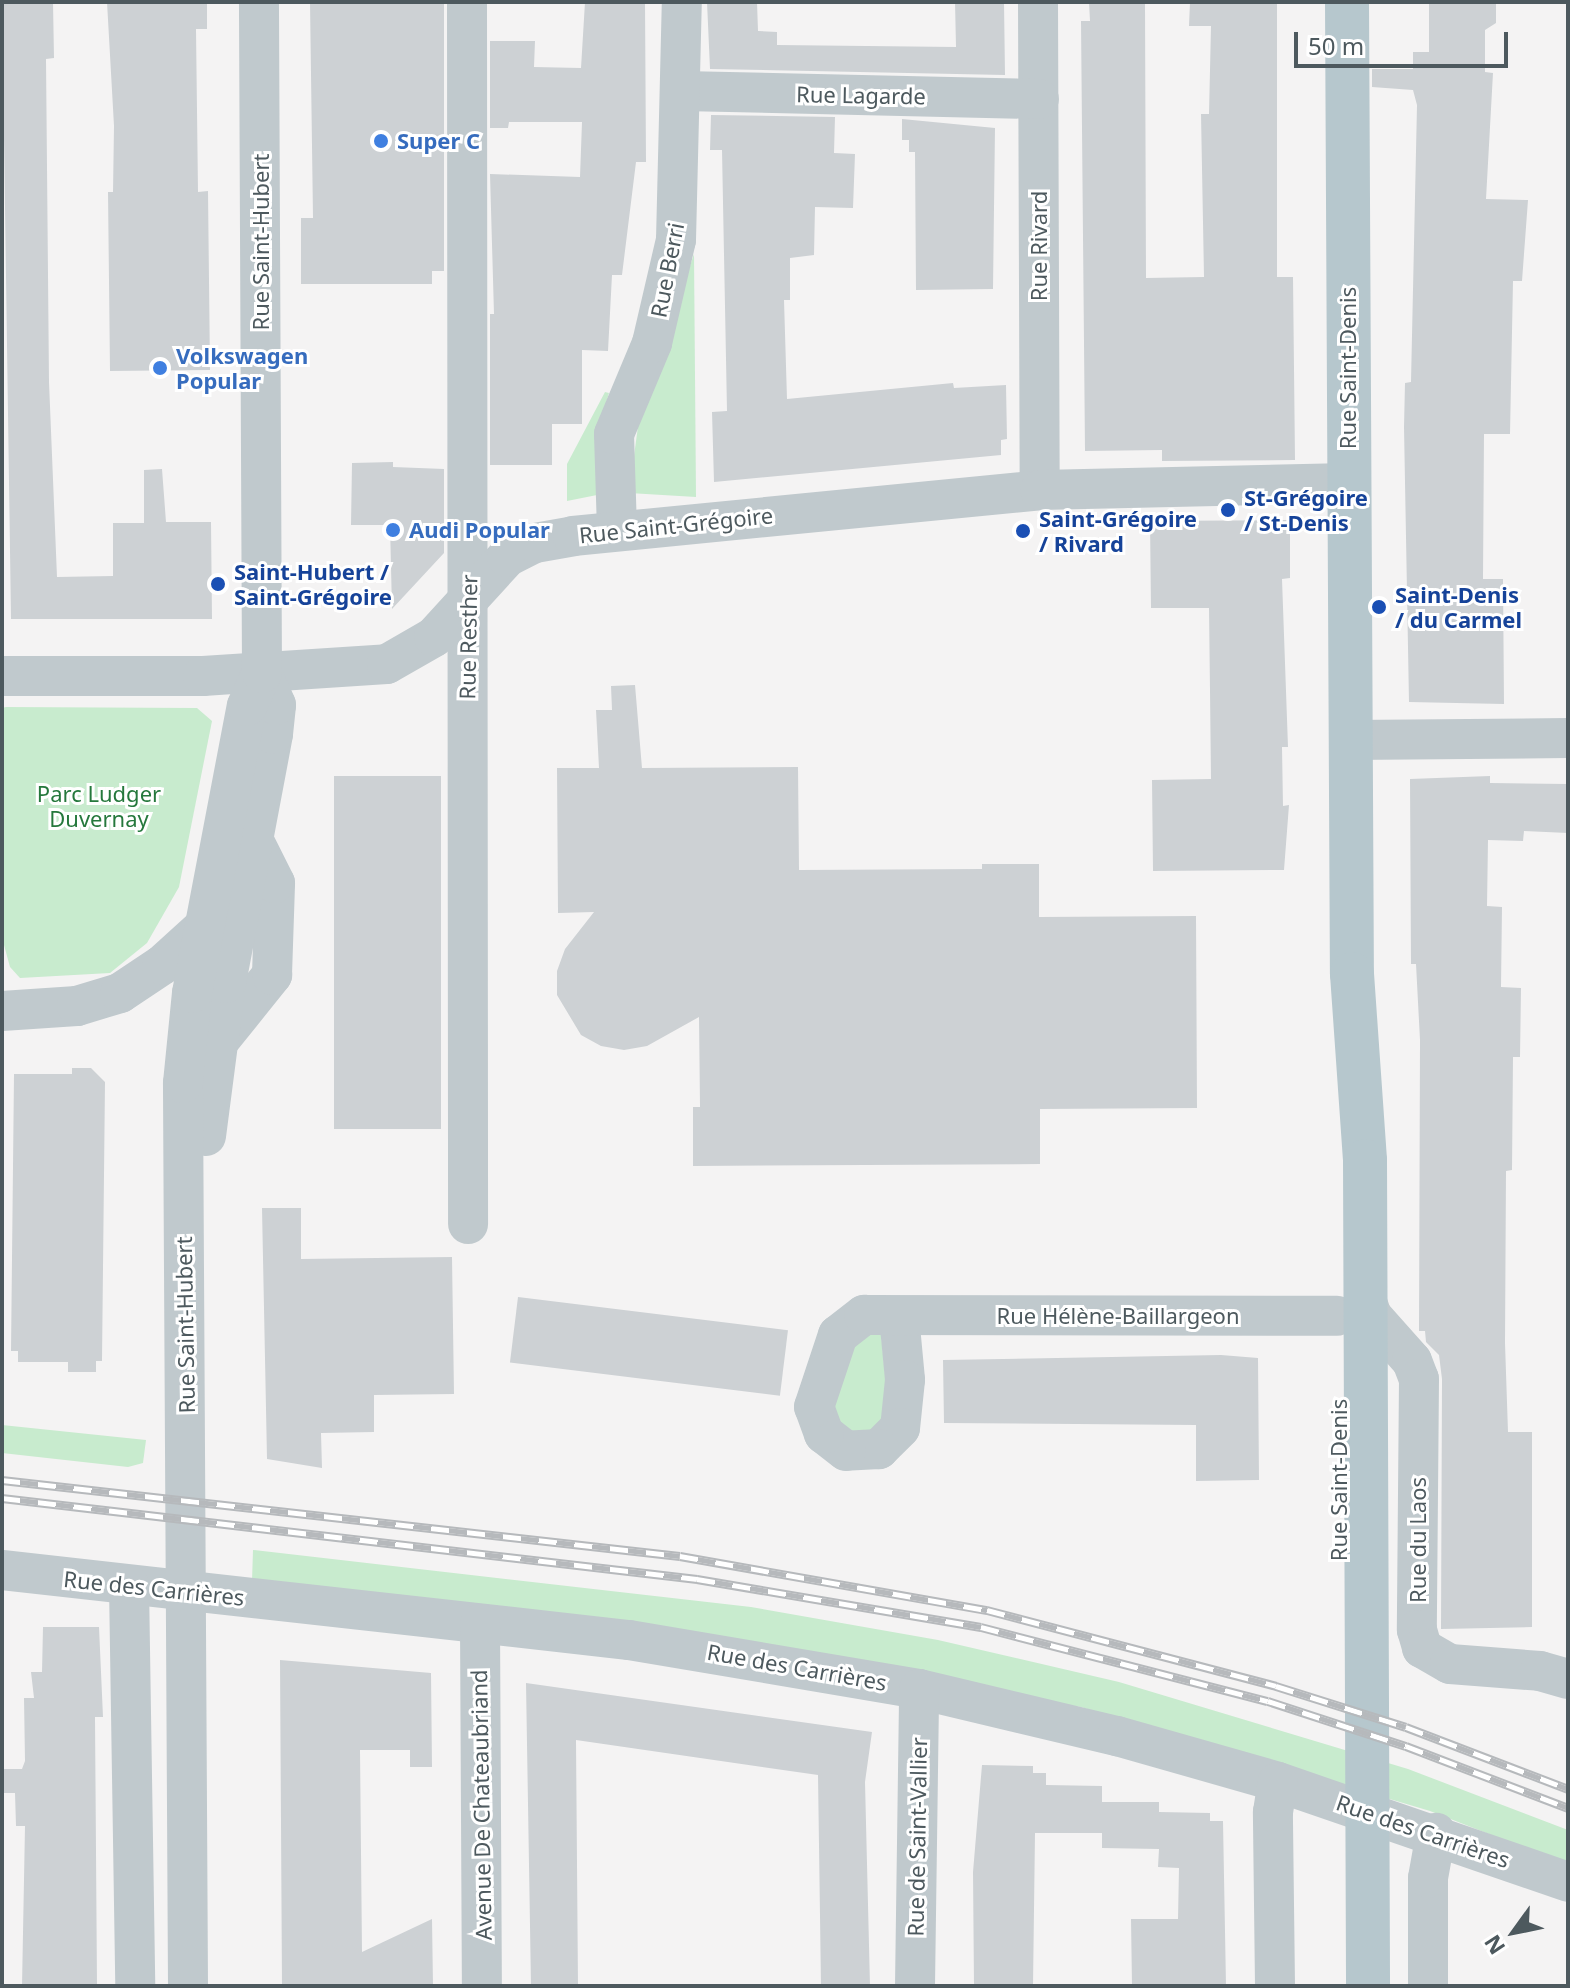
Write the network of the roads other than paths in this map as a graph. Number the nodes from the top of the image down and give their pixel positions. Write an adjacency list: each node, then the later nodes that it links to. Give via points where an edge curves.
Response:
1 (259, 2): 12 (street, Rue Saint-Hubert)
2 (467, 2): 11 (street, Rue Resther)
3 (682, 2): 6 (street, Rue Berri)
4 (1038, 2): 7 (street, Rue Rivard)
5 (1347, 2): 8 (main road, Rue Saint-Denis)
6 (682, 91): 7 (street, Rue Lagarde); 10 (street, Rue Berri, via 673,256 652,343 614,434)
7 (1039, 99): 9 (street, Rue Rivard)
8 (1348, 483): 9 (street, Rue Saint-Grégoire); 15 (main road, Rue Saint-Denis)
9 (1040, 490): 10 (street, Rue Saint-Grégoire)
10 (617, 530): 11 (street, Rue Saint-Grégoire, via 546,540 519,550 495,567)
11 (469, 600): 12 (street, Rue Saint-Grégoire, via 434,637 396,661); 18 (street, Rue Resther)
12 (262, 673): 13 (street, Rue Saint-Grégoire); 16 (street, Rue Saint-Hubert, via 247,706); 31 (street, Rue Saint-Hubert, via 276,705 254,841 275,883 272,975 219,1041 206,1112)
13 (2, 676)
14 (1568, 738): 15 (street)
15 (1351, 740): 19 (main road, Rue Saint-Denis, via 1352,974 1337,1160)
16 (205, 926): 17 (street, via 162,965 120,993 57,1009); 30 (street, Rue Saint-Hubert, via 183,1083)
17 (2, 1011)
18 (468, 1224)
19 (1351, 1306): 20 (street, Rue Hélène-Baillargeon); 24 (street, Rue du Laos, via 1372,1316 1412,1361 1419,1379 1422,1648 1450,1664 1540,1671); 35 (main road, Rue Saint-Denis); 36 (main road, Rue Saint-Denis)
20 (899, 1316)
21 (2, 1570): 22 (street, Rue des Carrières)
22 (136, 1586): 23 (street, Rue des Carrières); 29 (street)
23 (480, 1624): 25 (street, Rue des Carrières, via 708,1651); 32 (street, Avenue De Chateaubriand)
24 (1568, 1679)
25 (919, 1689): 26 (street, Rue des Carrières, via 1117,1736); 33 (street, Rue de Saint-Vallier)
26 (1287, 1785): 27 (street, Rue des Carrières); 34 (street, via 1273,1812)
27 (1418, 1827): 28 (street, Rue des Carrières); 37 (street, via 1428,1878)
28 (1568, 1882)
29 (135, 1986)
30 (188, 1986)
31 (211, 1986)
32 (482, 1986)
33 (915, 1986)
34 (1275, 1986)
35 (1341, 1986)
36 (1368, 1986)
37 (1428, 1986)

